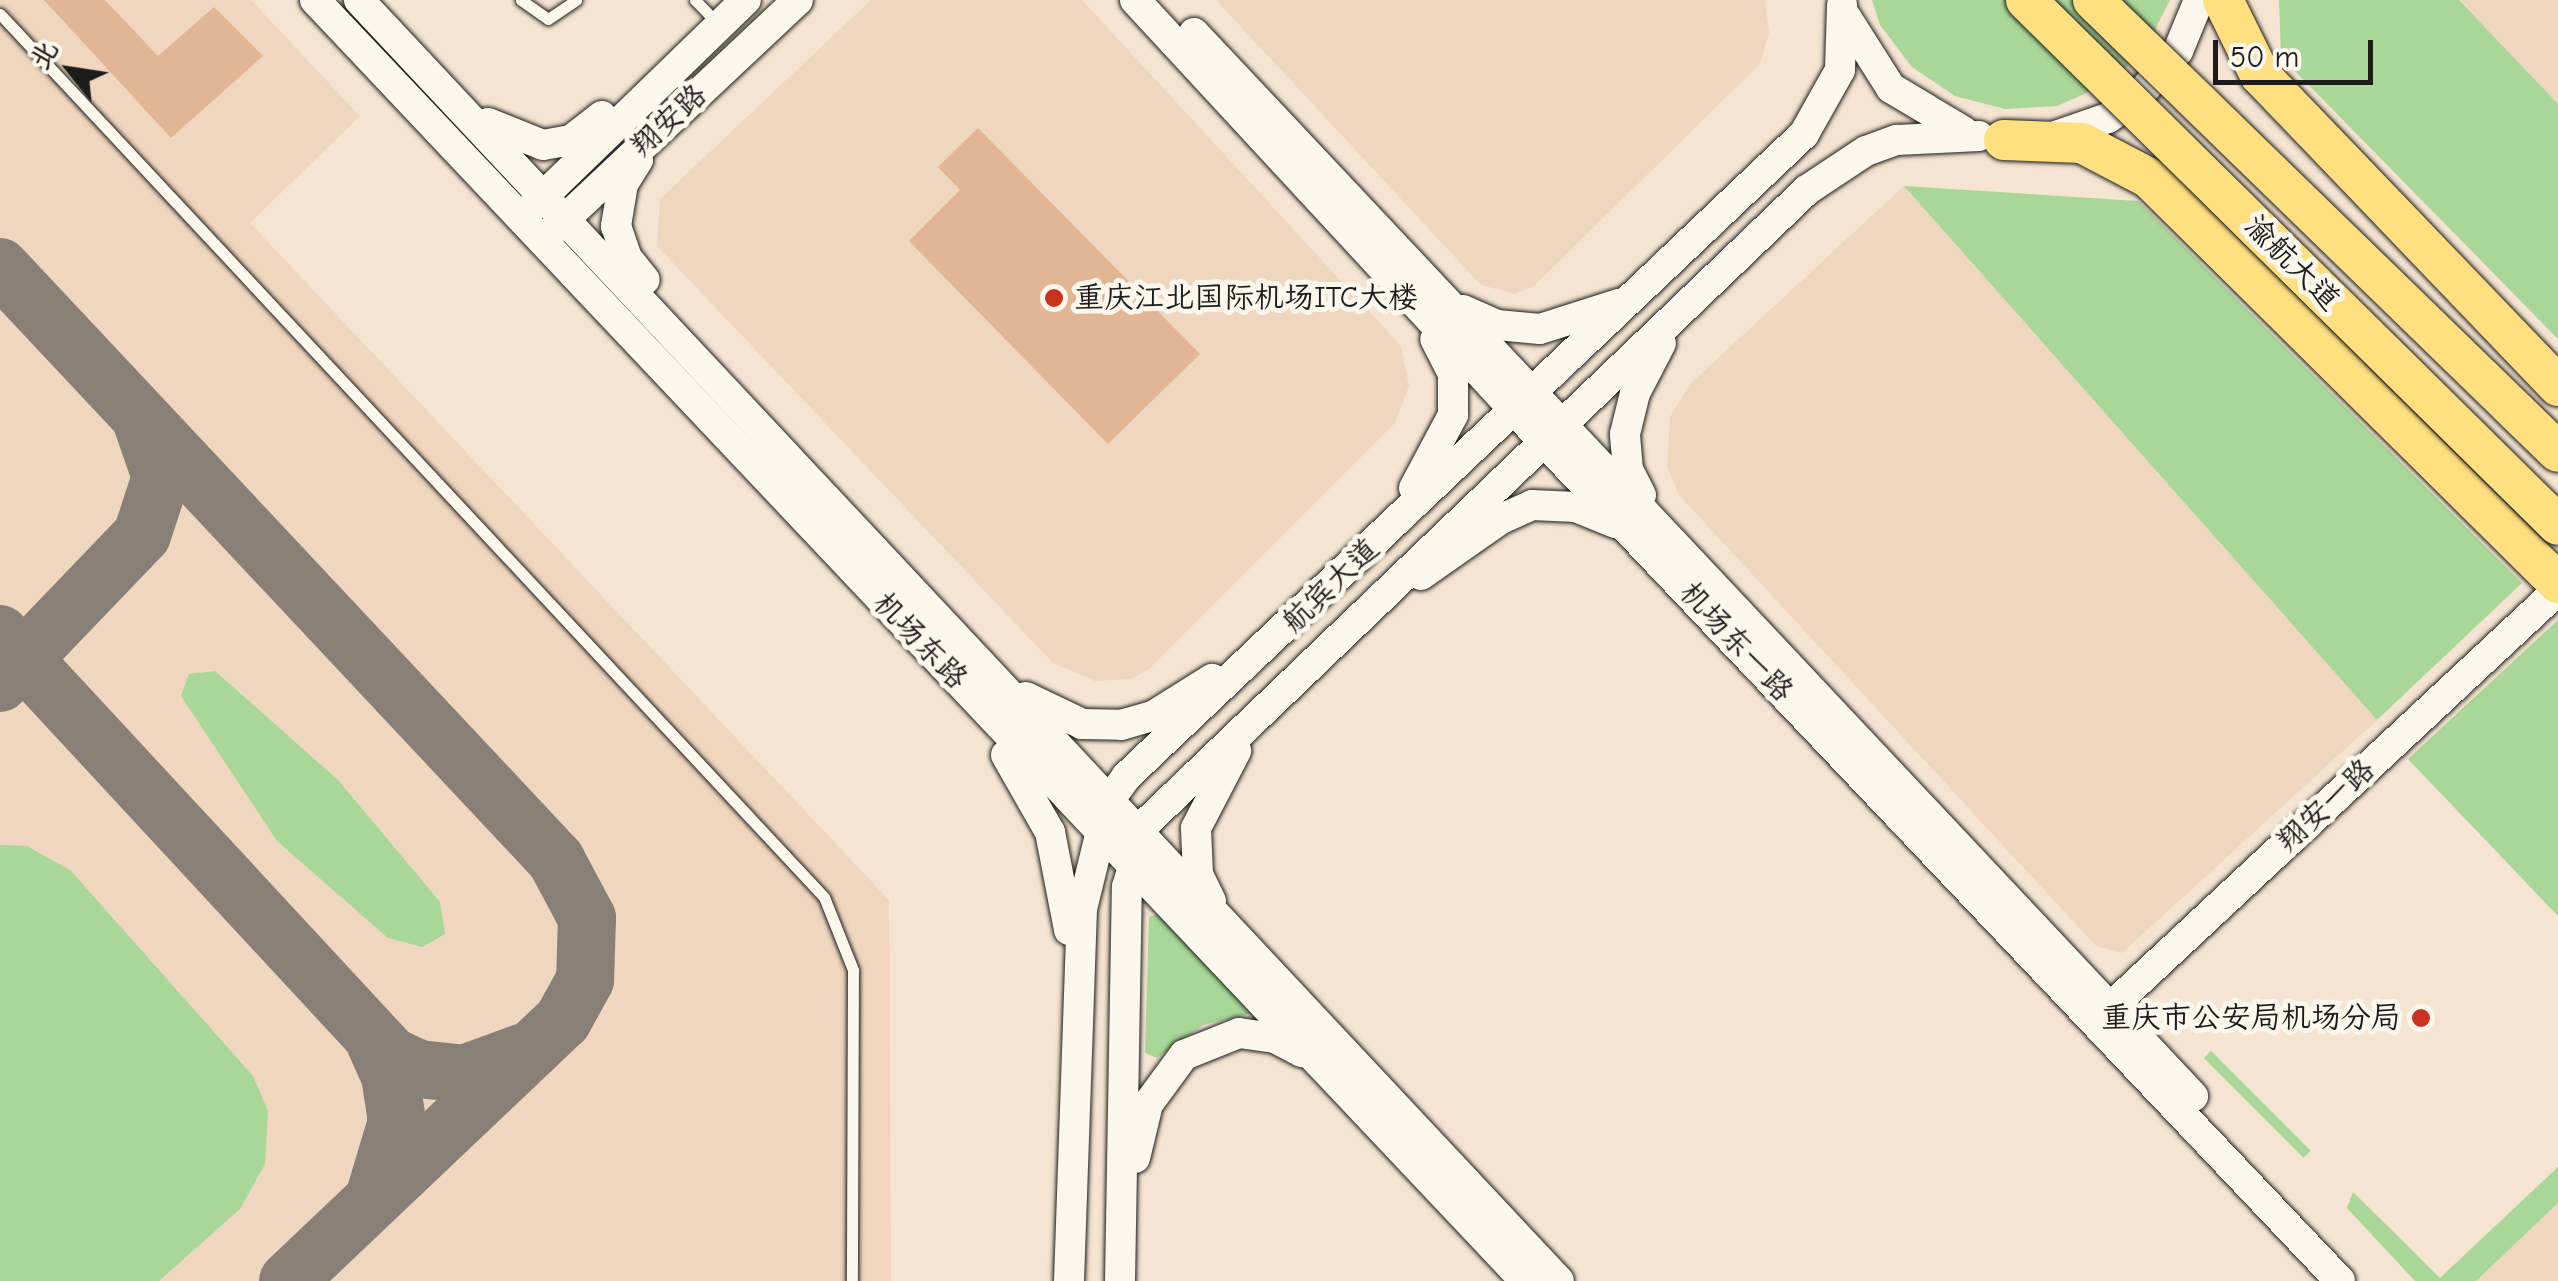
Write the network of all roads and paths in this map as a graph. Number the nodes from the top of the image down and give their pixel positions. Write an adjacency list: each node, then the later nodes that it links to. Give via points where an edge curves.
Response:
1 (315, 0): 22 (main road, 机场东路)
2 (360, 0): 17 (main road, 机场东路)
3 (521, 0): 4 (lane, via 548,20)
4 (576, 0)
5 (695, 0): 16 (lane)
6 (746, 0): 16 (main road, 翔安路)
7 (798, 0): 18 (main road, 翔安路)
8 (1135, 0): 24 (main road, 机场东一路)
9 (1162, 0): 26 (main road, 机场东一路)
10 (2026, 0): 33 (highway, 渝航大道, bridge)
11 (2093, 0): 32 (highway, 渝航大道, bridge)
12 (2199, 0): 19 (main road, 航宾大道, via 2178,51 2135,100 2078,130)
13 (2224, 0): 29 (highway, via 2260,75)
14 (1841, 2): 19 (main road, via 1860,48 1892,88 1932,118); 25 (main road, 航宾大道, via 1840,70 1821,113)
15 (0, 14): 50 (lane, via 824,898 853,970)
16 (710, 35): 17 (main road, via 655,68 584,132 558,144 511,136); 20 (main road, 翔安路)
17 (449, 95): 20 (main road, 机场东路)
18 (656, 133): 21 (main road, 翔安路); 28 (main road, via 623,184 619,243)
19 (1991, 138): 27 (main road, 航宾大道, via 1897,140 1866,151 1807,190); 36 (highway, via 2105,149 2150,178)
20 (544, 195): 21 (main road, 机场东路); 22 (main road, 翔安路)
21 (566, 218): 23 (main road, 翔安路); 28 (main road, 机场东路)
22 (519, 219): 23 (main road, 机场东路)
23 (541, 242): 39 (main road, 机场东路)
24 (1410, 297): 30 (main road, 机场东一路); 34 (main road, via 1448,360 1453,415 1434,460)
25 (1631, 299): 26 (main road, via 1560,326 1518,329 1475,317); 30 (main road, 航宾大道)
26 (1447, 300): 30 (main road, 机场东一路)
27 (1672, 321): 31 (main road, 航宾大道); 35 (main road, via 1634,393 1625,434 1632,483)
28 (700, 361): 40 (main road, 机场东路)
29 (2558, 386)
30 (1524, 401): 31 (main road, 机场东一路); 34 (main road, 航宾大道)
31 (1555, 433): 35 (main road, 机场东一路); 37 (main road, 航宾大道)
32 (2558, 452)
33 (2558, 525)
34 (1376, 543): 38 (main road, 航宾大道)
35 (1660, 544): 37 (main road, via 1597,513 1532,506 1501,518 1462,551); 47 (main road, 机场东一路)
36 (2558, 586): 47 (main road, 翔安一路)
37 (1376, 602): 41 (main road, 航宾大道)
38 (1274, 640): 40 (main road, via 1152,716 1121,724 1063,718); 42 (main road, via 1202,719 1198,734 1209,742); 43 (main road, 航宾大道, via 1127,776)
39 (951, 674): 43 (main road, 机场东路); 46 (main road, via 1020,772 1050,832)
40 (1002, 682): 43 (main road, 机场东路)
41 (1272, 699): 42 (main road, 航宾大道); 45 (main road, via 1217,780 1196,828 1198,874)
42 (1242, 728): 44 (main road, 航宾大道)
43 (1103, 815): 44 (main road, 机场东路); 46 (main road, 航宾大道, via 1082,909)
44 (1134, 850): 45 (main road, 机场东路); 48 (main road, 机场东路); 49 (main road)
45 (1235, 937): 54 (main road, 机场东路)
46 (1079, 999): 51 (main road, 航宾大道)
47 (2103, 1014): 55 (main road, 机场东一路); 56 (main road, 机场东一路)
48 (1325, 1070): 49 (main road, via 1292,1046 1257,1034 1219,1037 1184,1054 1148,1104); 53 (main road, 机场东路)
49 (1121, 1225): 52 (main road)
50 (852, 1281)
51 (1069, 1281)
52 (1120, 1281)
53 (1525, 1281)
54 (1559, 1281)
55 (2340, 1281)
56 (2366, 1281)

